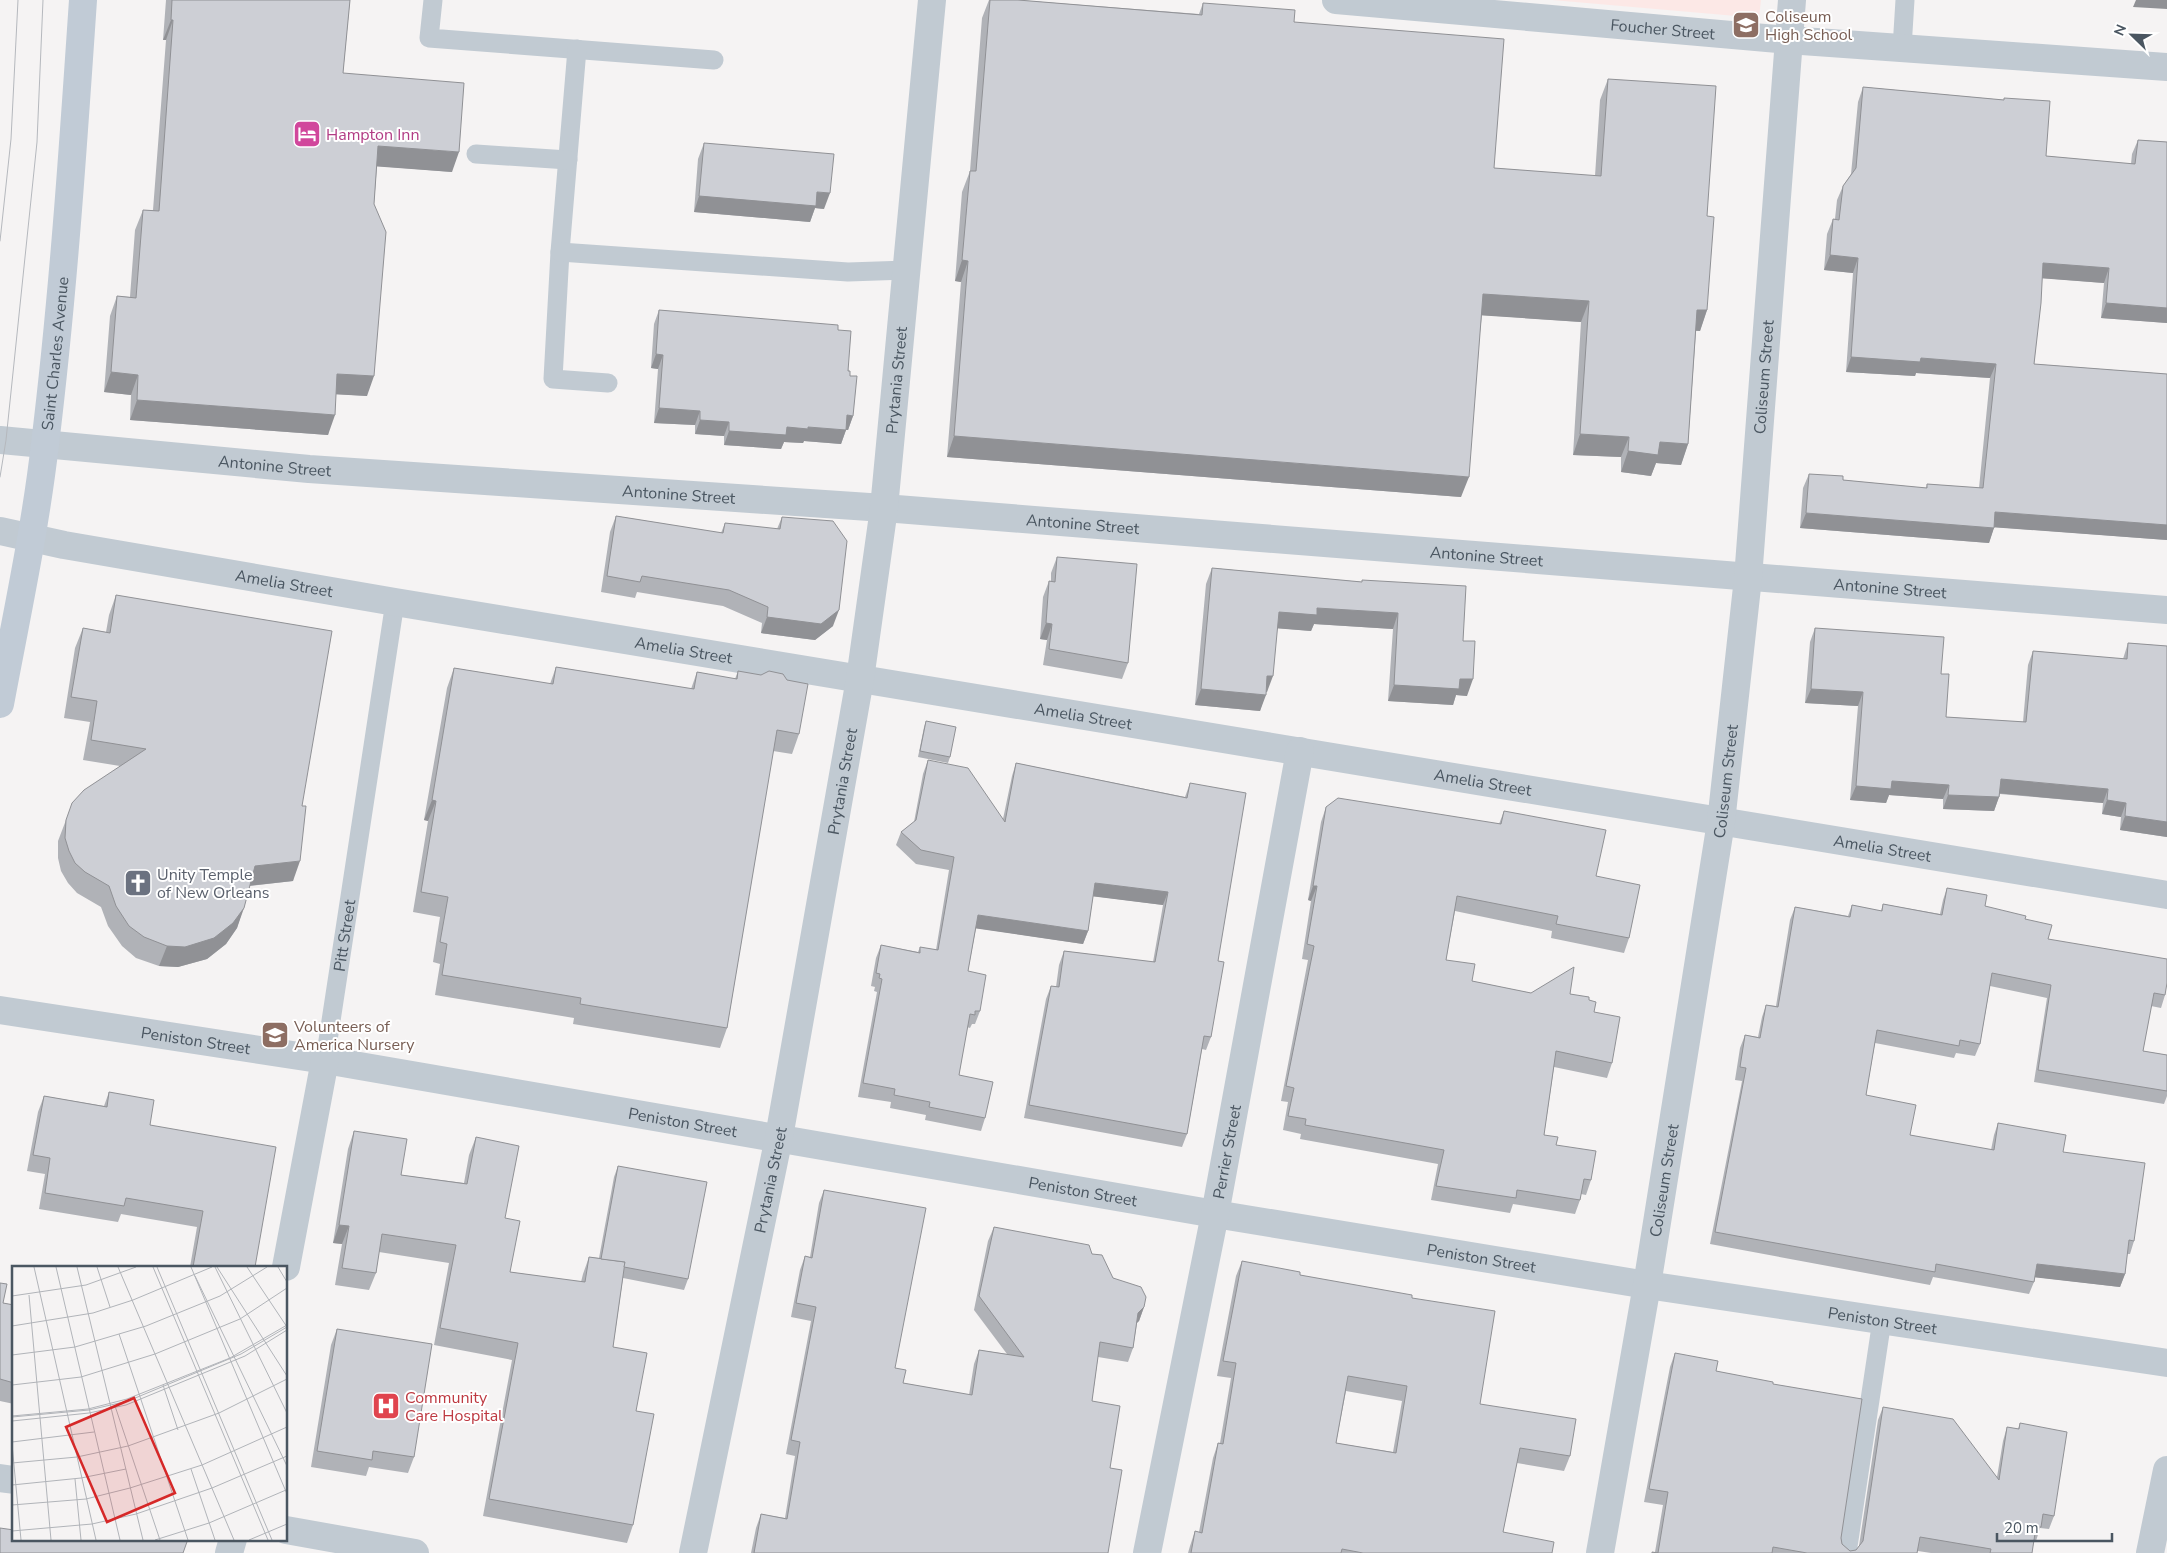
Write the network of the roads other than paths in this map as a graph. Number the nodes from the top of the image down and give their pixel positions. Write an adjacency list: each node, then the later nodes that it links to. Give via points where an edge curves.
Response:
1 (84, 0): 18 (main road, Saint Charles Avenue)
2 (433, 0): 9 (lane, via 429,38)
3 (932, 0): 15 (street, Prytania Street)
4 (1336, 0): 7 (street, Foucher Street)
5 (1792, 0): 7 (street, Coliseum Street)
6 (1904, 0): 8 (lane)
7 (1788, 40): 8 (street, Foucher Street); 22 (street, Coliseum Street)
8 (1902, 48): 11 (street, Foucher Street)
9 (577, 49): 10 (lane); 13 (lane)
10 (714, 60)
11 (2167, 67)
12 (476, 154): 13 (lane)
13 (568, 160): 14 (lane)
14 (560, 252): 15 (lane, via 848,272); 16 (lane, via 553,379)
15 (907, 270): 19 (street, Prytania Street)
16 (608, 383)
17 (0, 440): 18 (street, Antonine Street)
18 (45, 444): 19 (street, Antonine Street, via 309,469); 21 (main road, Saint Charles Avenue)
19 (884, 508): 22 (street, Antonine Street); 25 (street, Prytania Street)
20 (0, 531): 21 (street, Amelia Street)
21 (31, 539): 23 (street, Amelia Street); 26 (main road, Saint Charles Avenue)
22 (1748, 578): 24 (street, Antonine Street); 28 (street, Coliseum Street)
23 (395, 602): 25 (street, Amelia Street); 31 (lane, Pitt Street)
24 (2167, 610)
25 (860, 679): 27 (street, Amelia Street); 32 (street, Prytania Street)
26 (0, 704)
27 (1300, 751): 28 (street, Amelia Street); 33 (street, Perrier Street)
28 (1721, 822): 29 (street, Amelia Street); 35 (street, Coliseum Street)
29 (2167, 895)
30 (0, 1010): 31 (street, Peniston Street)
31 (325, 1060): 32 (street, Peniston Street); 34 (street, Pitt Street)
32 (779, 1137): 33 (street, Peniston Street); 43 (street, Prytania Street)
33 (1214, 1214): 35 (street, Peniston Street); 44 (street, Perrier Street)
34 (286, 1266)
35 (1647, 1285): 36 (street, Peniston Street); 45 (street, Coliseum Street)
36 (1882, 1320): 37 (street, Peniston Street); 46 (lane)
37 (2167, 1363)
38 (2167, 1470): 47 (street)
39 (288, 1530): 42 (street)
40 (233, 1540): 41 (street)
41 (229, 1553)
42 (416, 1553)
43 (693, 1553)
44 (1147, 1553)
45 (1600, 1553)
46 (1847, 1553)
47 (2150, 1553)

